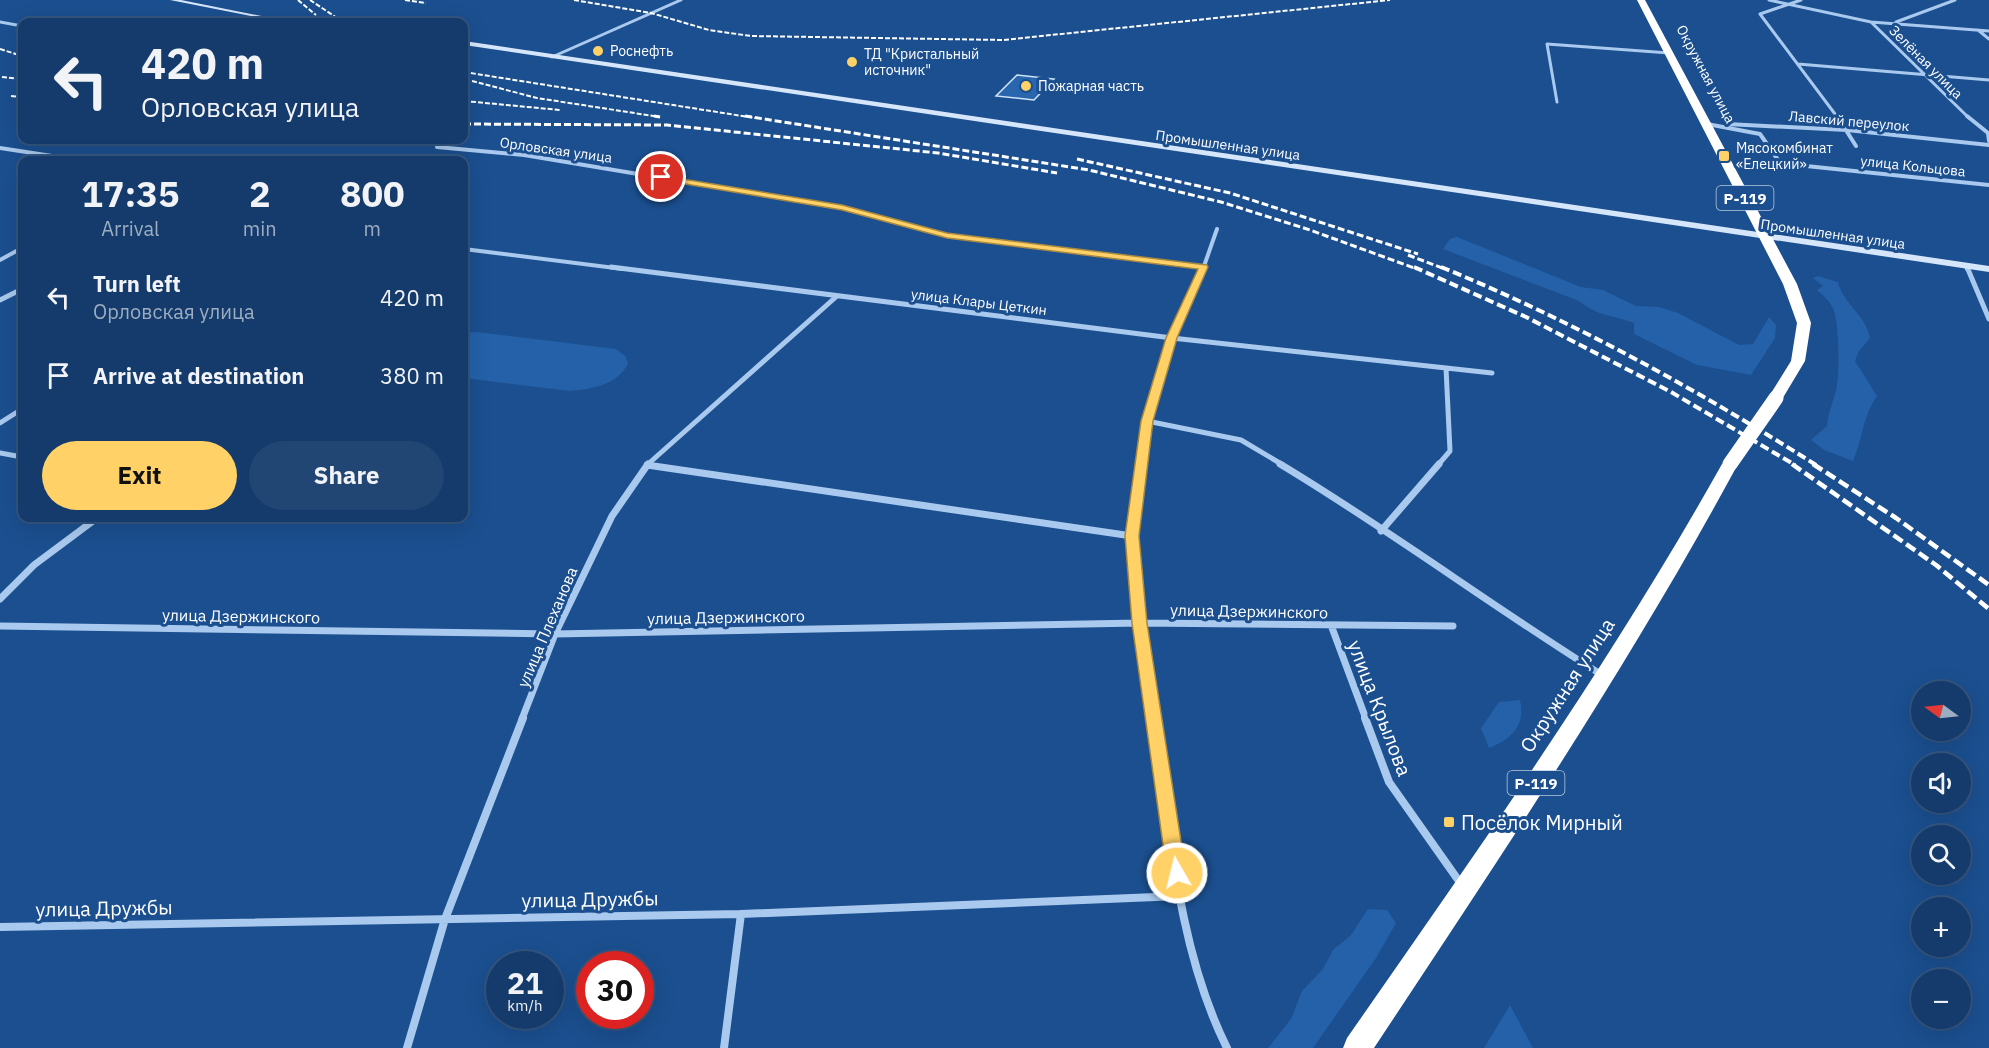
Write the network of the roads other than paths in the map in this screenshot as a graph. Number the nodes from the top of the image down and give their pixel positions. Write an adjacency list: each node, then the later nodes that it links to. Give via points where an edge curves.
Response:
1 (173, 0): 8 (street)
2 (681, 0): 18 (street)
3 (1641, 0): 17 (highway, Окружная улица / Р-119)
4 (1769, 0): 7 (street)
5 (1801, 0): 7 (street)
6 (1955, 0): 11 (street)
7 (1788, 4): 10 (street); 19 (street, via 1760,14)
8 (267, 18)
9 (0, 22): 12 (street)
10 (1871, 22): 11 (street); 20 (street, Зелёная улица)
11 (1892, 24): 13 (street)
12 (18, 25)
13 (1978, 30): 14 (street); 15 (street)
14 (1989, 31)
15 (1989, 39)
16 (468, 45): 18 (street, Промышленная улица)
17 (1669, 53): 22 (street, via 1547,44); 23 (highway, Окружная улица / Р-119)
18 (552, 57): 33 (street, Промышленная улица)
19 (1798, 64): 20 (street); 24 (street)
20 (1925, 75): 21 (street); 25 (street, Зелёная улица)
21 (1989, 80)
22 (1557, 102)
23 (1707, 124): 24 (street, Лавский переулок); 31 (street, улица Кольцова, via 1760,134 1778,160 1787,164); 33 (highway, Окружная улица / Р-119)
24 (1847, 130): 26 (street, Лавский переулок); 27 (street)
25 (1988, 133): 26 (street, Зелёная улица)
26 (1989, 143)
27 (1856, 146)
28 (437, 147): 38 (street, Орловская улица, via 524,154 831,206 947,236)
29 (0, 148): 30 (street)
30 (52, 156)
31 (1989, 185)
32 (1217, 229): 38 (street)
33 (1768, 238): 37 (street, Промышленная улица); 62 (highway, Окружная улица / Р-119, bridge, via 1804,323 1798,361 1730,464 1646,614)
34 (18, 250): 36 (street)
35 (468, 250): 41 (street, улица Клары Цеткин)
36 (0, 260)
37 (1966, 266): 39 (street, Промышленная улица); 43 (street)
38 (1203, 267): 44 (street)
39 (1989, 269)
40 (18, 291): 42 (street)
41 (837, 296): 44 (street, улица Клары Цеткин); 52 (street, улица Плеханова)
42 (0, 300)
43 (1989, 319)
44 (1172, 338): 45 (street, улица Клары Цеткин); 48 (street)
45 (1446, 368): 46 (street, улица Клары Цеткин); 54 (street, via 1450,451)
46 (1492, 373)
47 (18, 412): 49 (street)
48 (1147, 421): 54 (street, via 1241,440 1319,487); 55 (street)
49 (0, 423)
50 (0, 453): 51 (street)
51 (18, 456)
52 (647, 465): 55 (street); 61 (street, улица Плеханова, via 612,516)
53 (92, 522): 56 (street, via 34,566)
54 (1381, 531): 62 (street)
55 (1132, 536): 57 (street)
56 (0, 599)
57 (1140, 623): 58 (street, улица Дзержинского); 61 (street, улица Дзержинского); 64 (street)
58 (1331, 625): 60 (street, улица Дзержинского); 63 (street, улица Крылова, via 1389,782)
59 (0, 626): 61 (street, улица Дзержинского)
60 (1453, 626)
61 (555, 634): 66 (street, улица Плеханова)
62 (1605, 677): 63 (highway, Окружная улица / Р-119)
63 (1465, 889): 71 (highway, Окружная улица / Р-119)
64 (1180, 896): 65 (street, улица Дружбы); 70 (street, via 1199,975)
65 (741, 914): 66 (street, улица Дружбы); 69 (street)
66 (445, 919): 67 (street, улица Дружбы); 68 (street, улица Плеханова)
67 (0, 927)
68 (407, 1048)
69 (724, 1048)
70 (1227, 1048)
71 (1357, 1048)

